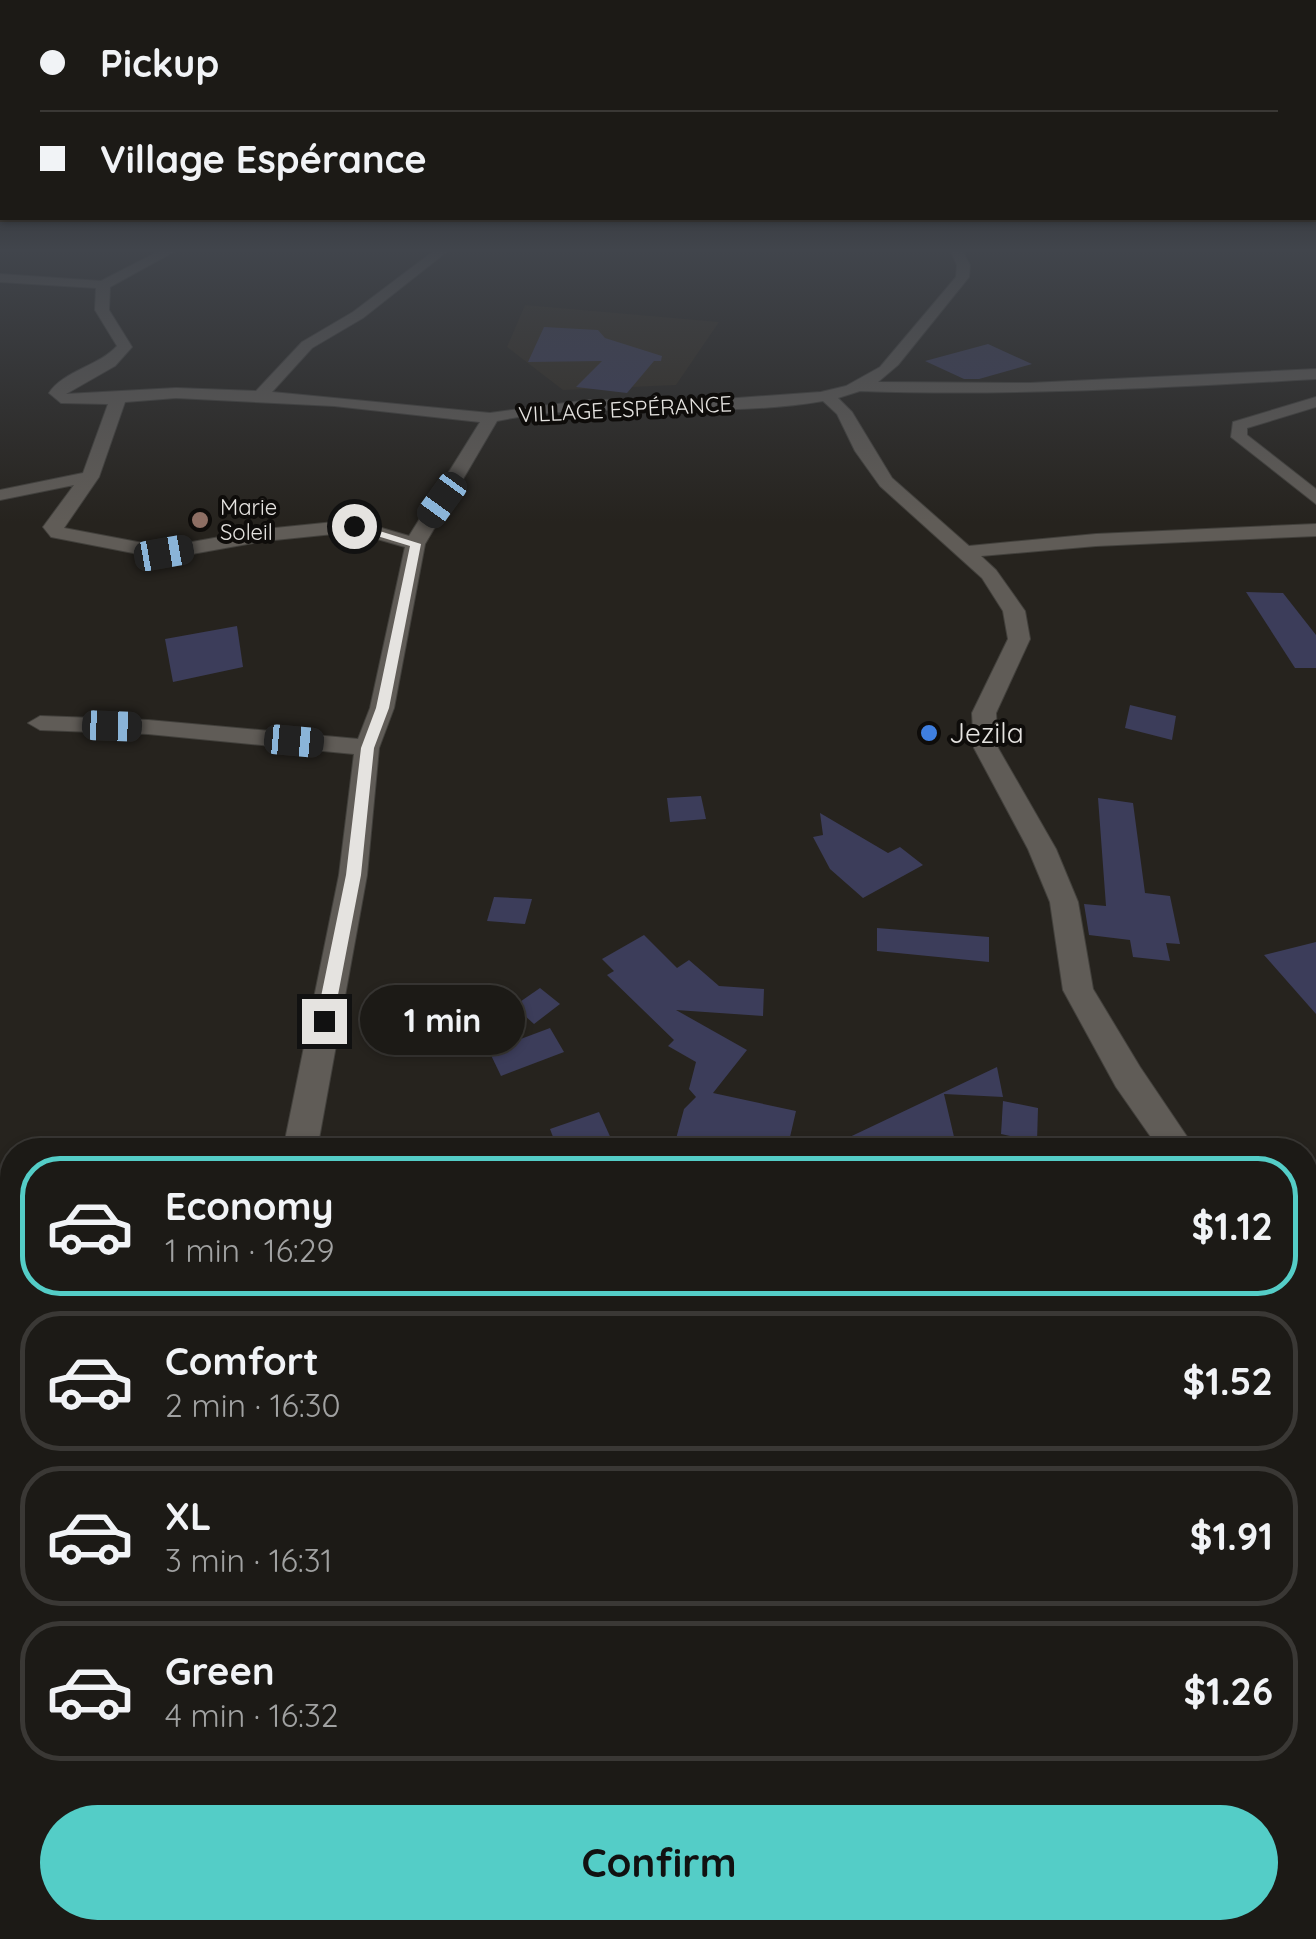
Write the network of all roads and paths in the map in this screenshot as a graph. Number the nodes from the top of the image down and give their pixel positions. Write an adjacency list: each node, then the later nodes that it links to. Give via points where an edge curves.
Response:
1 (120, 340): 7 (street, via 124,348 110,363 57,393 71,400)
2 (315, 340): 6 (street)
3 (908, 340): 5 (street, VILLAGE ESPÉRANCE, via 883,373)
4 (1316, 374): 5 (street, via 1034,389)
5 (856, 386): 8 (street, VILLAGE ESPÉRANCE)
6 (261, 395): 7 (street); 10 (street)
7 (119, 396): 11 (street)
8 (829, 398): 10 (street, VILLAGE ESPÉRANCE, via 540,408); 16 (street, via 886,482)
9 (1316, 402): 13 (street, via 1239,426 1239,437)
10 (490, 418): 15 (street, VILLAGE ESPÉRANCE, via 480,446)
11 (90, 477): 12 (street); 15 (street, via 54,527 58,533 164,553 354,526)
12 (0, 495)
13 (1316, 498)
14 (1316, 530): 16 (street, via 1042,542)
15 (416, 544): 18 (street, VILLAGE ESPÉRANCE, via 382,708)
16 (965, 552): 20 (street, via 1014,611 1019,640 984,714 986,748 1064,902 1078,990)
17 (40, 723): 18 (street)
18 (367, 748): 19 (street, VILLAGE ESPÉRANCE, via 353,875)
19 (302, 1138)
20 (1171, 1138)

